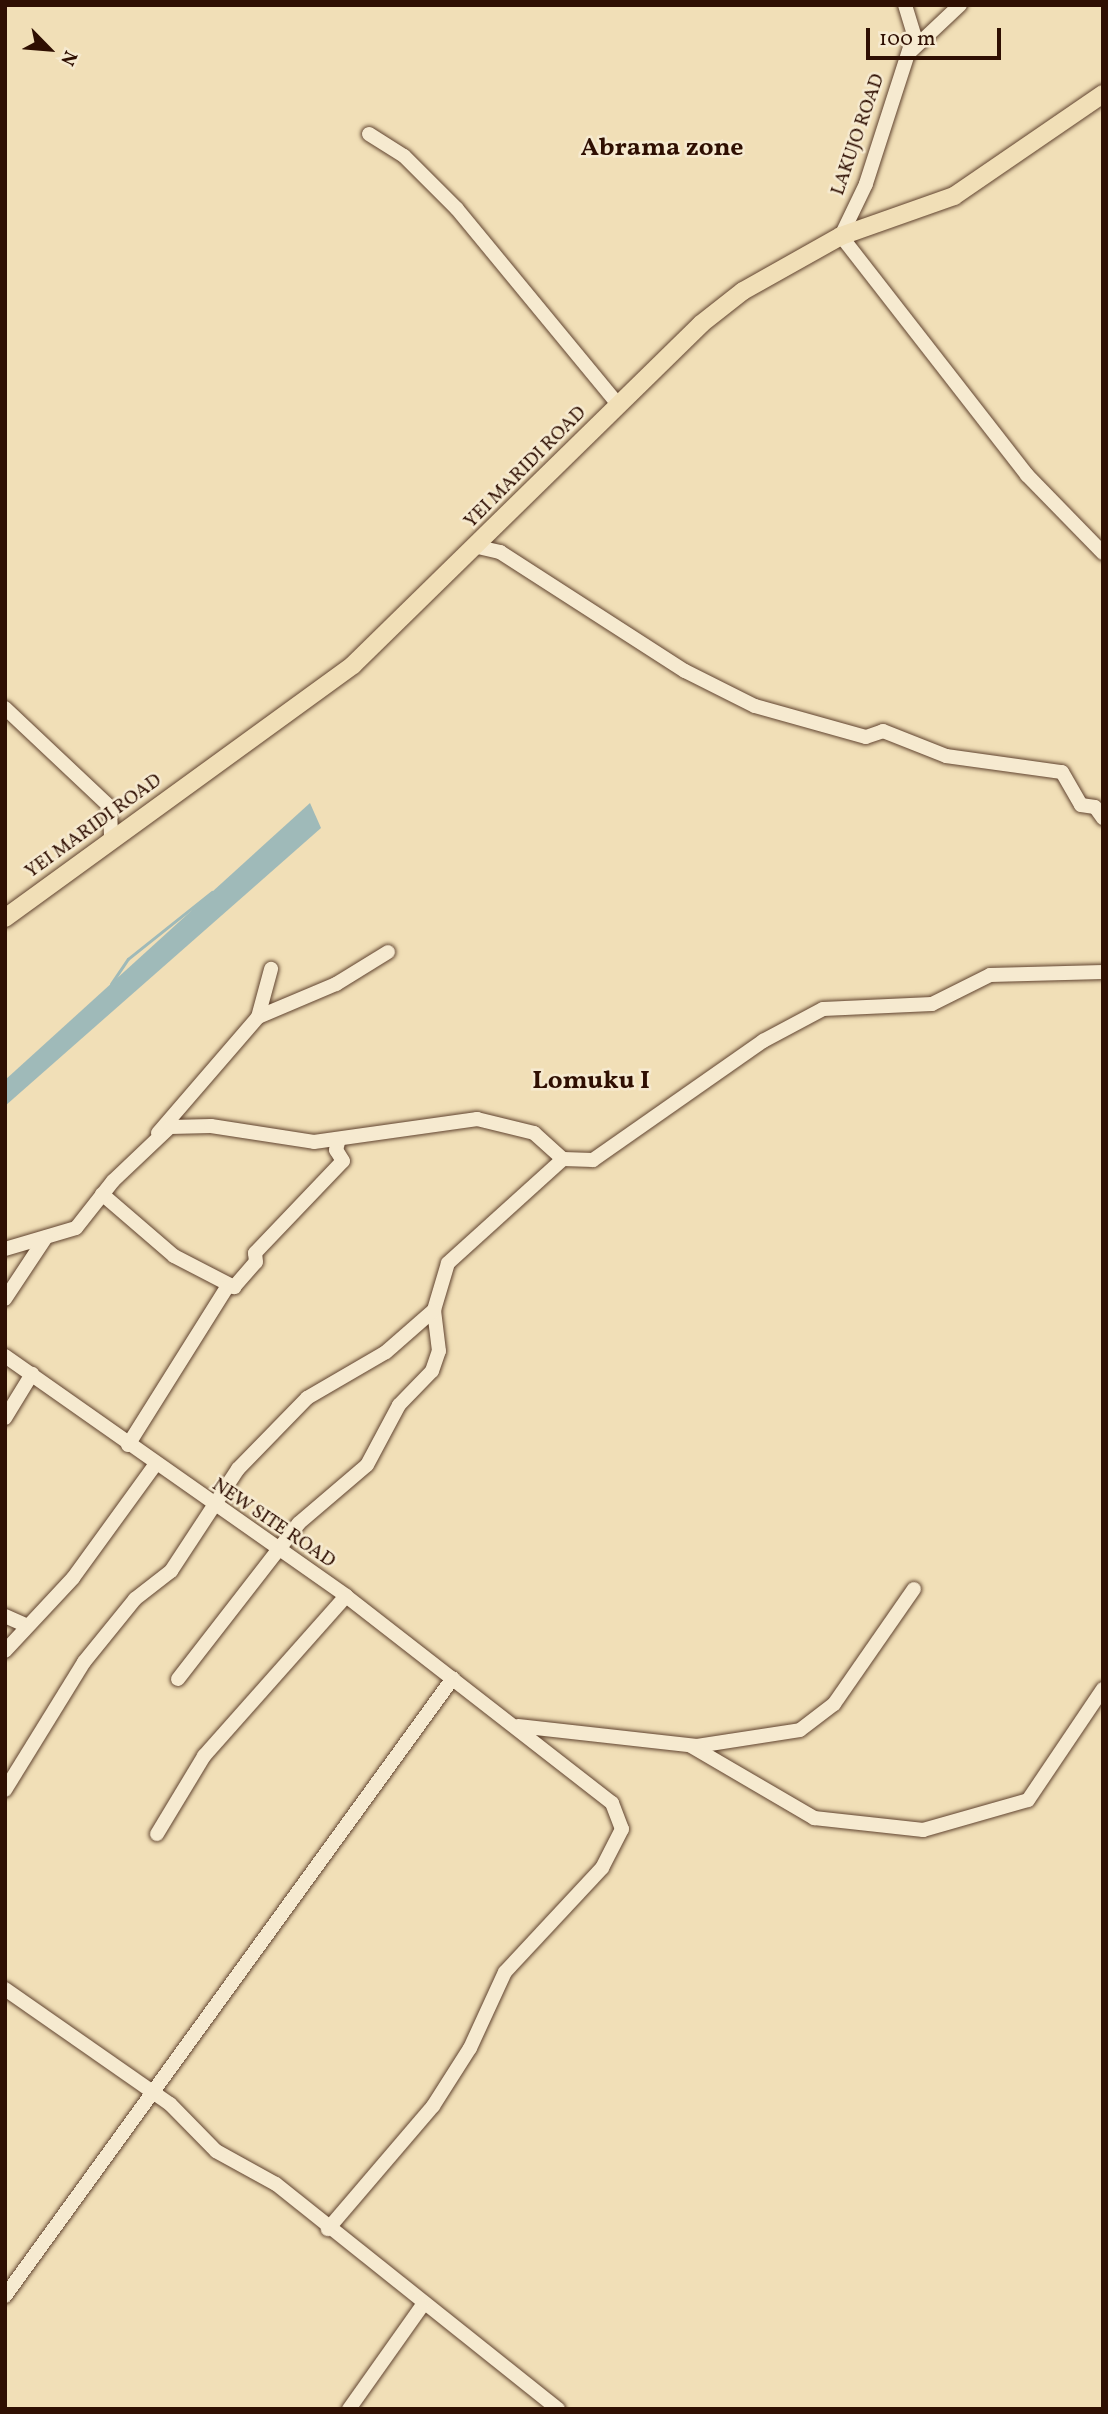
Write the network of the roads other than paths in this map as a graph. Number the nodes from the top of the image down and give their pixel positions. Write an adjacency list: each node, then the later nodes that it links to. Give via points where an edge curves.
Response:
1 (905, 5): 3 (street, LAKUJO ROAD, via 914,35)
2 (960, 5): 3 (street)
3 (907, 54): 6 (street, LAKUJO ROAD, via 866,184)
4 (1103, 94): 6 (main road, YEI MARIDI ROAD, via 954,196)
5 (369, 134): 7 (street, via 404,156 457,209)
6 (841, 236): 7 (main road, YEI MARIDI ROAD, via 743,291); 9 (street, via 1027,475)
7 (618, 404): 8 (main road, YEI MARIDI ROAD)
8 (478, 547): 11 (street, via 500,552 685,671 755,706 866,737 883,731 946,756 1062,772 1081,805 1095,807); 12 (main road, YEI MARIDI ROAD, via 329,686)
9 (1103, 553)
10 (5, 708): 12 (street, via 110,807)
11 (1103, 818)
12 (111, 840): 13 (main road, YEI MARIDI ROAD)
13 (5, 918)
14 (388, 953): 17 (street, via 335,984)
15 (271, 969): 17 (street)
16 (1103, 972): 20 (street, via 990,975 932,1004 823,1009 762,1041 602,1155)
17 (258, 1017): 18 (street)
18 (157, 1135): 19 (street, via 187,1125 287,1140); 21 (street)
19 (339, 1139): 20 (street, via 477,1119 534,1133); 24 (street, via 336,1150 343,1161 272,1242 255,1253 256,1262 237,1284)
20 (563, 1159): 26 (street, via 458,1250 441,1279)
21 (102, 1194): 22 (street, via 76,1228); 24 (street, via 174,1256)
22 (46, 1237): 23 (street); 25 (street)
23 (5, 1249)
24 (227, 1287): 30 (street)
25 (5, 1299)
26 (434, 1310): 32 (street, via 386,1352 307,1398); 33 (street, via 439,1350 432,1371 399,1405 367,1465 313,1509)
27 (5, 1356): 28 (street, NEW SITE ROAD)
28 (32, 1374): 29 (street); 30 (street, NEW SITE ROAD)
29 (5, 1418)
30 (128, 1446): 31 (street, NEW SITE ROAD)
31 (155, 1465): 32 (street, NEW SITE ROAD); 37 (street, via 73,1578)
32 (211, 1505): 33 (street, NEW SITE ROAD); 44 (street, via 171,1571 135,1599 84,1662)
33 (277, 1552): 35 (street, NEW SITE ROAD); 40 (street)
34 (914, 1590): 43 (street, via 834,1704 800,1730)
35 (346, 1596): 39 (street, NEW SITE ROAD); 45 (street, via 204,1756)
36 (5, 1616): 37 (street)
37 (27, 1626): 38 (street)
38 (5, 1651)
39 (453, 1678): 42 (street, NEW SITE ROAD); 47 (street)
40 (178, 1679)
41 (1103, 1689): 43 (street, via 1028,1800 995,1814 923,1830 814,1818)
42 (516, 1726): 43 (street); 48 (street, NEW SITE ROAD, via 612,1802 622,1829 617,1846 564,1914 505,1972 470,2048 433,2106)
43 (691, 1746)
44 (5, 1790)
45 (157, 1834)
46 (5, 1989): 47 (street)
47 (150, 2093): 48 (street, via 216,2151 276,2184); 49 (street)
48 (328, 2229): 50 (street)
49 (5, 2296)
50 (422, 2306): 51 (street); 52 (street)
51 (349, 2409)
52 (558, 2409)

